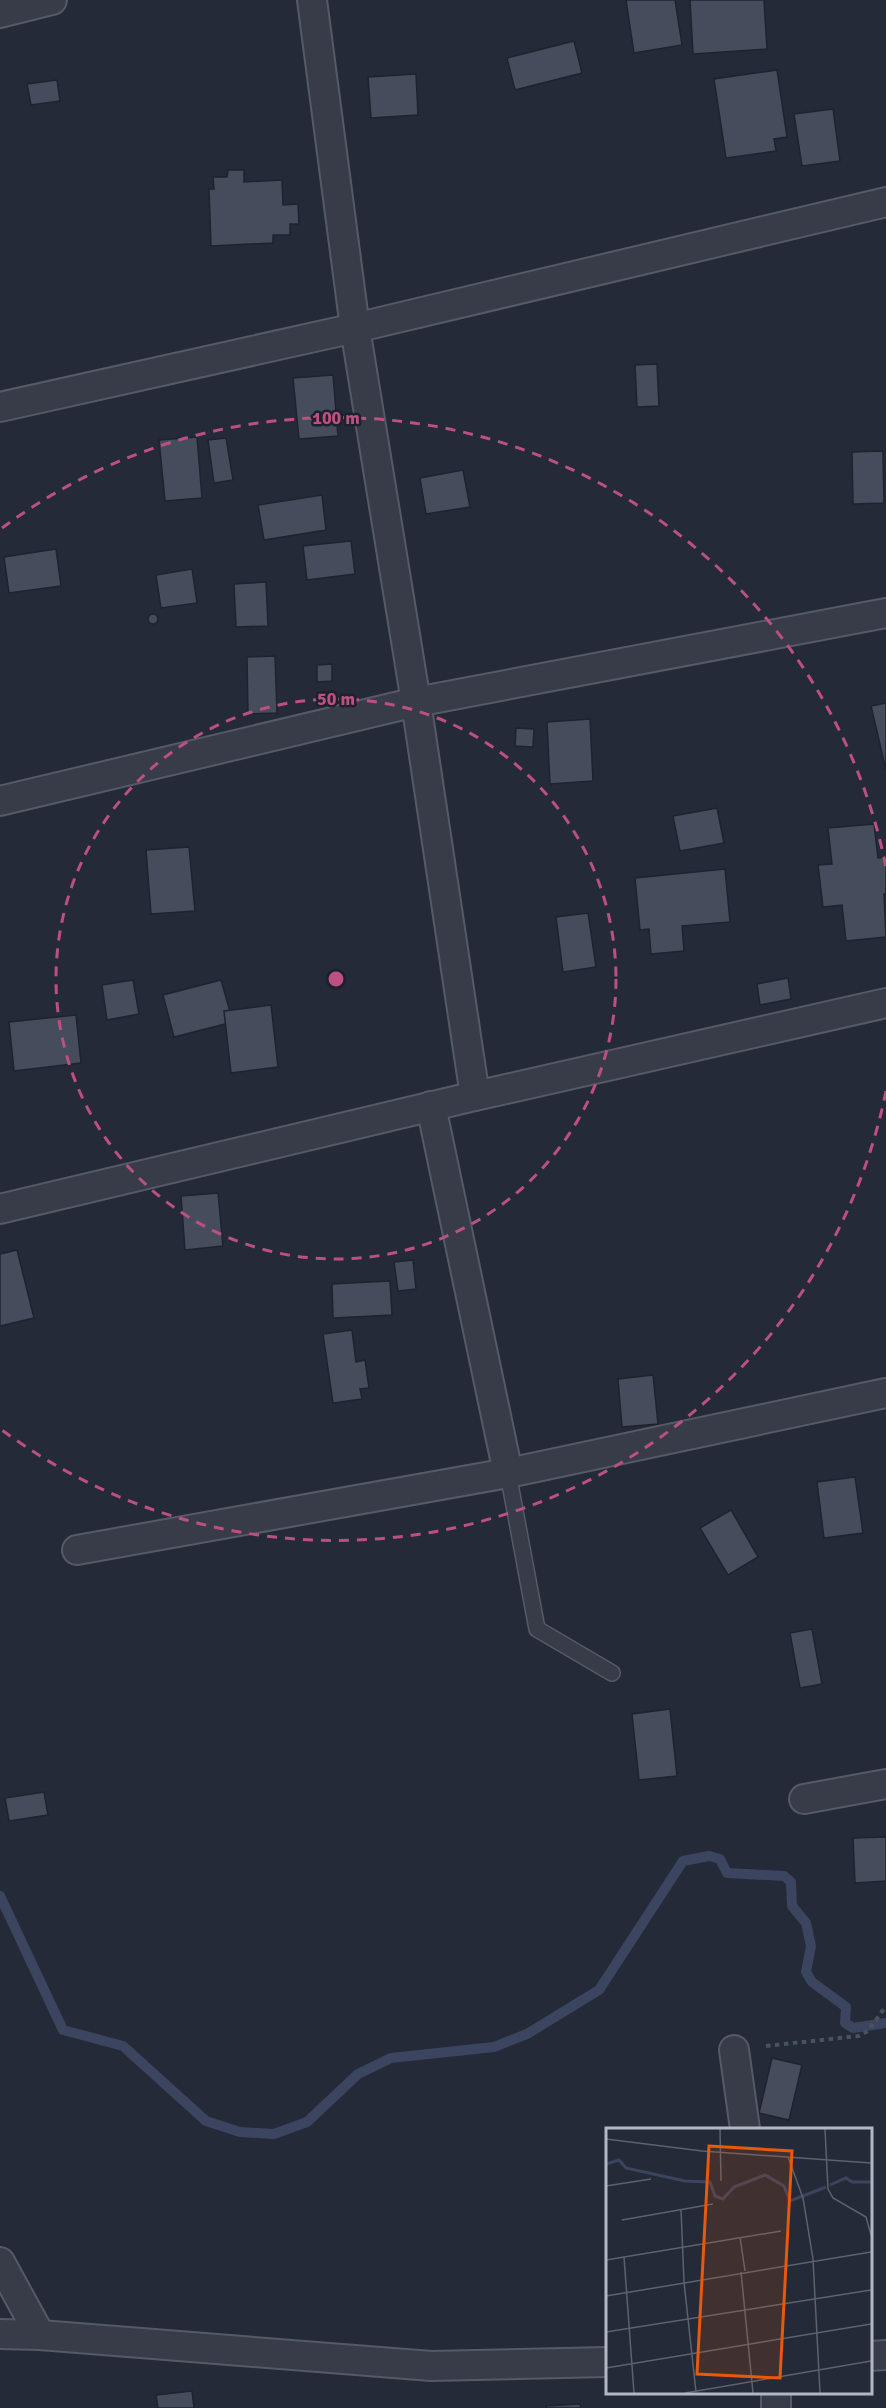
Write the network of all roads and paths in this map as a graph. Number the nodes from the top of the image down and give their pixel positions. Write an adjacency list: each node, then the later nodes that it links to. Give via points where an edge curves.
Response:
1 (52, 0): 3 (street)
2 (312, 0): 5 (street)
3 (0, 13)
4 (886, 202): 5 (street)
5 (355, 328): 6 (street); 8 (street)
6 (0, 407)
7 (886, 613): 8 (street)
8 (416, 702): 9 (street); 11 (street)
9 (0, 801)
10 (886, 1003): 11 (street)
11 (475, 1096): 12 (street)
12 (431, 1106): 13 (street); 15 (street)
13 (0, 1209)
14 (886, 1393): 15 (street)
15 (508, 1473): 16 (street); 17 (lane, via 537,1629)
16 (77, 1550)
17 (612, 1673)
18 (886, 1784): 19 (street)
19 (804, 1799)
20 (885, 2007): 21 (path, via 868,2031 859,2036)
21 (734, 2050): 22 (street)
22 (745, 2128)
23 (0, 2262): 25 (street)
24 (0, 2334): 25 (street)
25 (40, 2335): 28 (street, via 431,2366)
26 (886, 2355): 27 (street)
27 (871, 2356)
28 (606, 2362)

